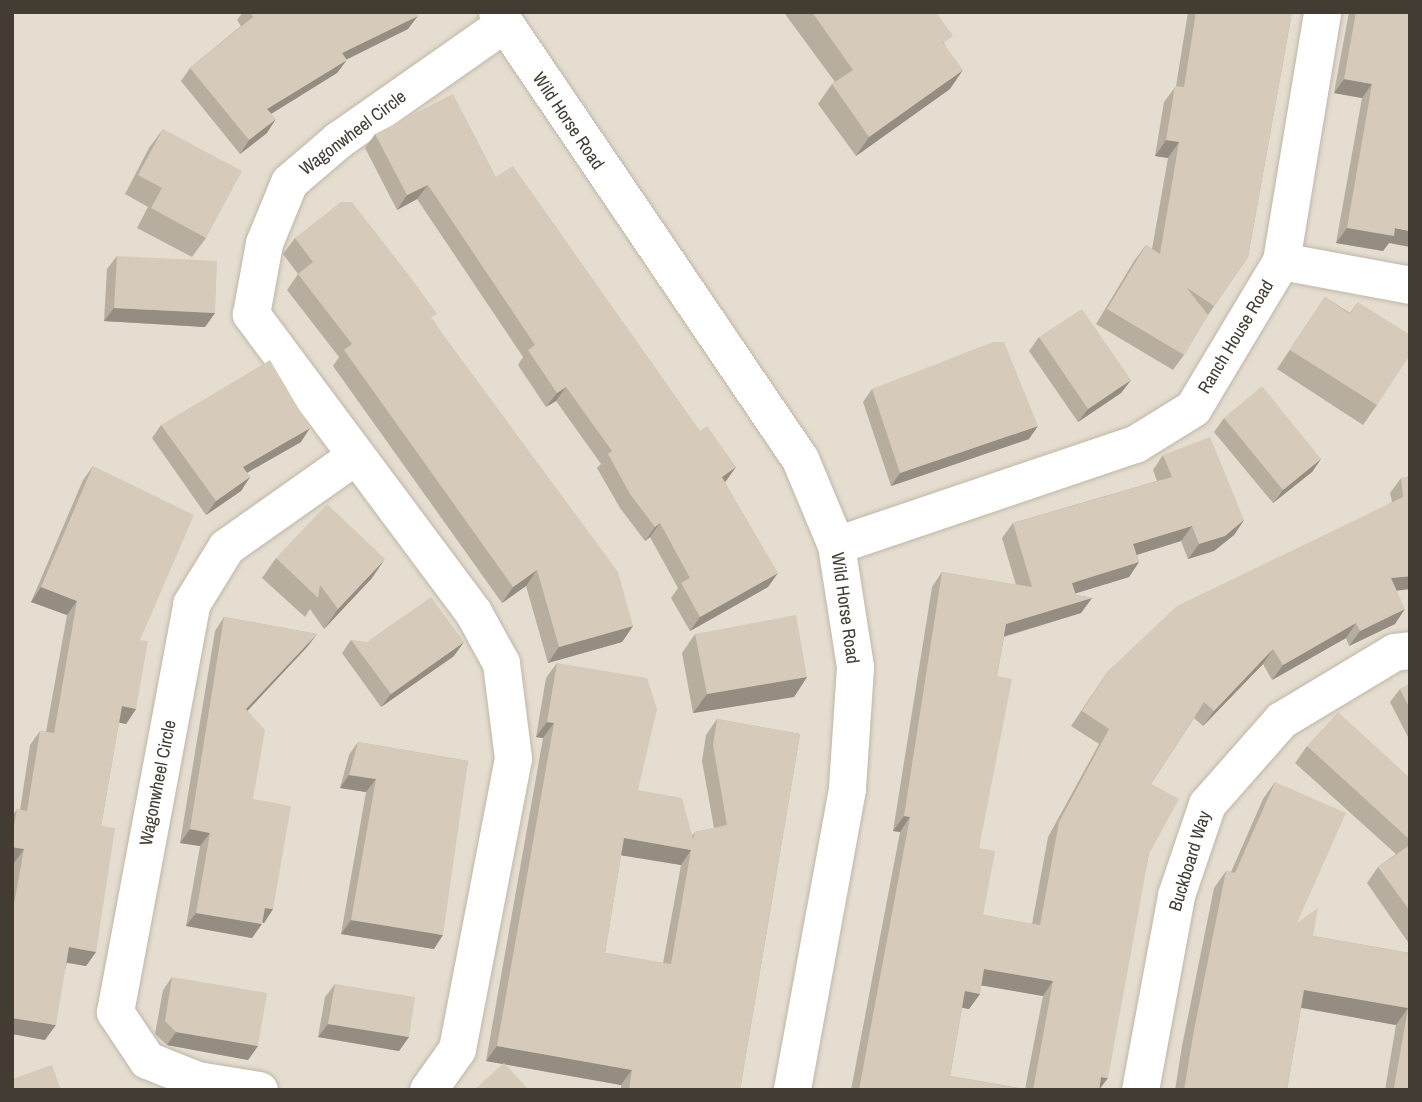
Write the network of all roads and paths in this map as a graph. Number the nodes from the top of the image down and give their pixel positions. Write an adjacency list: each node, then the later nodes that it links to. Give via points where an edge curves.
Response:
1 (1322, 12): 3 (street, Ranch House Road)
2 (500, 19): 5 (street, Wagonwheel Circle, via 289,182 264,243 251,314); 6 (street, Wild Horse Road, via 800,459)
3 (1281, 261): 4 (street); 6 (street, Ranch House Road, via 1192,408 1135,444)
4 (1410, 285)
5 (355, 456): 8 (street, Wagonwheel Circle, via 226,547 191,604 115,1012 147,1060 197,1080); 9 (street, Wagonwheel Circle, via 473,612 501,663 511,744 457,1049)
6 (836, 545): 10 (street, Wild Horse Road, via 855,667 847,789)
7 (1410, 650): 11 (street, Buckboard Way, via 1394,652 1281,720 1207,804 1177,895)
8 (259, 1090)
9 (428, 1090)
10 (792, 1090)
11 (1140, 1090)

